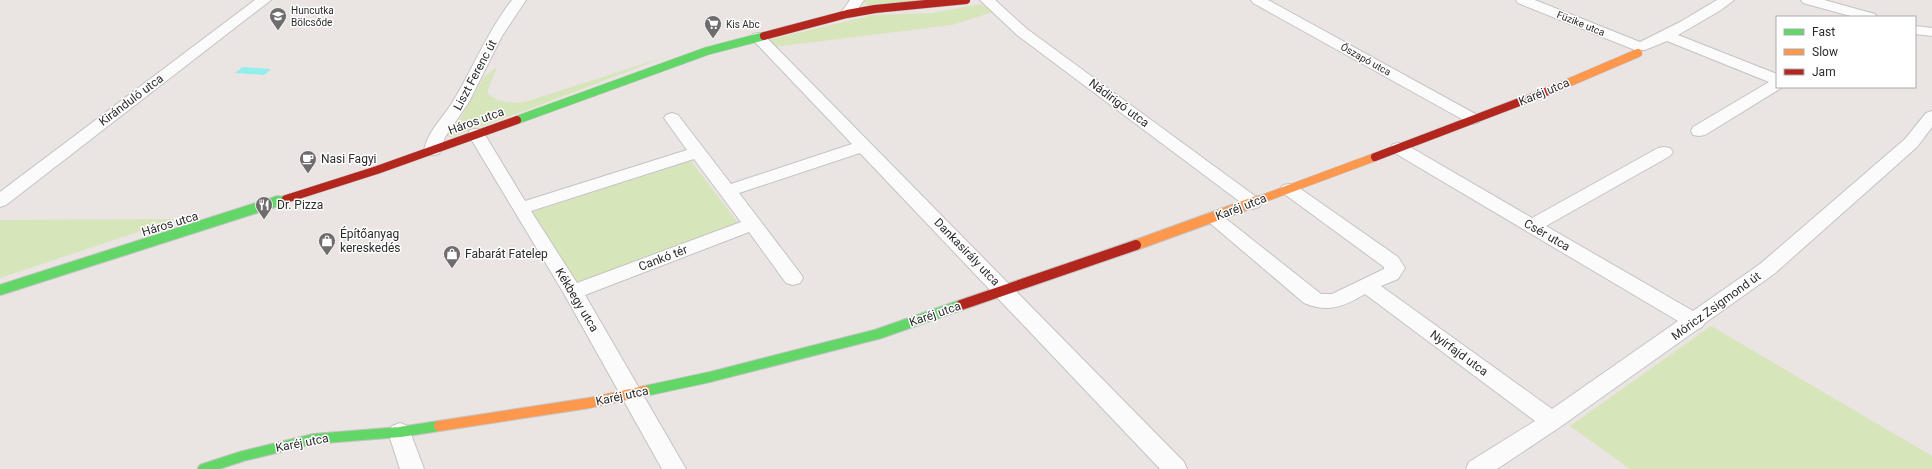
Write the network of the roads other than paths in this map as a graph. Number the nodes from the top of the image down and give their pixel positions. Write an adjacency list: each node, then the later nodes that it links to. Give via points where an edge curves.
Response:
1 (264, 0): 31 (street, Kiránduló utca)
2 (519, 0): 26 (street, Liszt Ferenc út, via 508,14 460,104 436,138)
3 (857, 0): 10 (street)
4 (966, 0): 10 (street, Háros utca)
5 (987, 0): 32 (street, Nádirigó utca, via 1022,32)
6 (1258, 0): 21 (street, Őszapó utca)
7 (1523, 0): 16 (street, Füzike utca)
8 (1727, 0): 14 (street, Karéj utca)
9 (1808, 0): 11 (street)
10 (847, 14): 15 (street, Háros utca)
11 (1866, 16)
12 (1916, 30): 13 (street)
13 (1932, 32)
14 (1668, 36): 16 (street, Karéj utca); 17 (street)
15 (758, 37): 23 (street, Háros utca, via 707,51); 24 (street, Dankasirály utca)
16 (1639, 50): 21 (street, Karéj utca, via 1533,98)
17 (1776, 80)
18 (1776, 85): 22 (street)
19 (1932, 116): 42 (street, Móricz Zsigmond út, via 1911,143 1767,269)
20 (672, 118): 27 (street)
21 (1473, 119): 25 (street, Karéj utca)
22 (1699, 131)
23 (476, 134): 26 (street, Háros utca); 33 (street, Kékbegy utca)
24 (864, 146): 30 (street); 40 (street, Dankasirály utca)
25 (1399, 148): 29 (street, Karéj utca); 36 (street, Csér utca)
26 (433, 150): 39 (street, Háros utca, via 320,189)
27 (698, 152): 30 (street); 33 (street)
28 (1664, 152): 36 (street)
29 (1289, 189): 32 (street, Karéj utca); 38 (street, via 1391,262 1395,268 1391,274)
30 (728, 191): 35 (street)
31 (0, 201)
32 (1253, 203): 34 (street, Karéj utca)
33 (520, 208): 41 (street, Kékbegy utca)
34 (1212, 218): 38 (street, via 1319,302 1330,303); 40 (street, Karéj utca)
35 (753, 224): 37 (street); 41 (street, Cankó tér)
36 (1532, 226): 42 (street, Csér utca)
37 (793, 278)
38 (1366, 286): 44 (street, Nyírfajd utca)
39 (0, 290)
40 (1003, 290): 43 (street, Karéj utca, via 878,334); 49 (street, Dankasirály utca)
41 (573, 292): 43 (street, Kékbegy utca)
42 (1695, 322): 44 (street, Móricz Zsigmond út)
43 (631, 395): 45 (street, Karéj utca); 48 (street, Kékbegy utca)
44 (1552, 421): 50 (street, Móricz Zsigmond út)
45 (400, 432): 46 (street, Karéj utca, via 313,438); 47 (street)
46 (203, 469)
47 (412, 469)
48 (674, 469)
49 (1175, 469)
50 (1478, 469)

